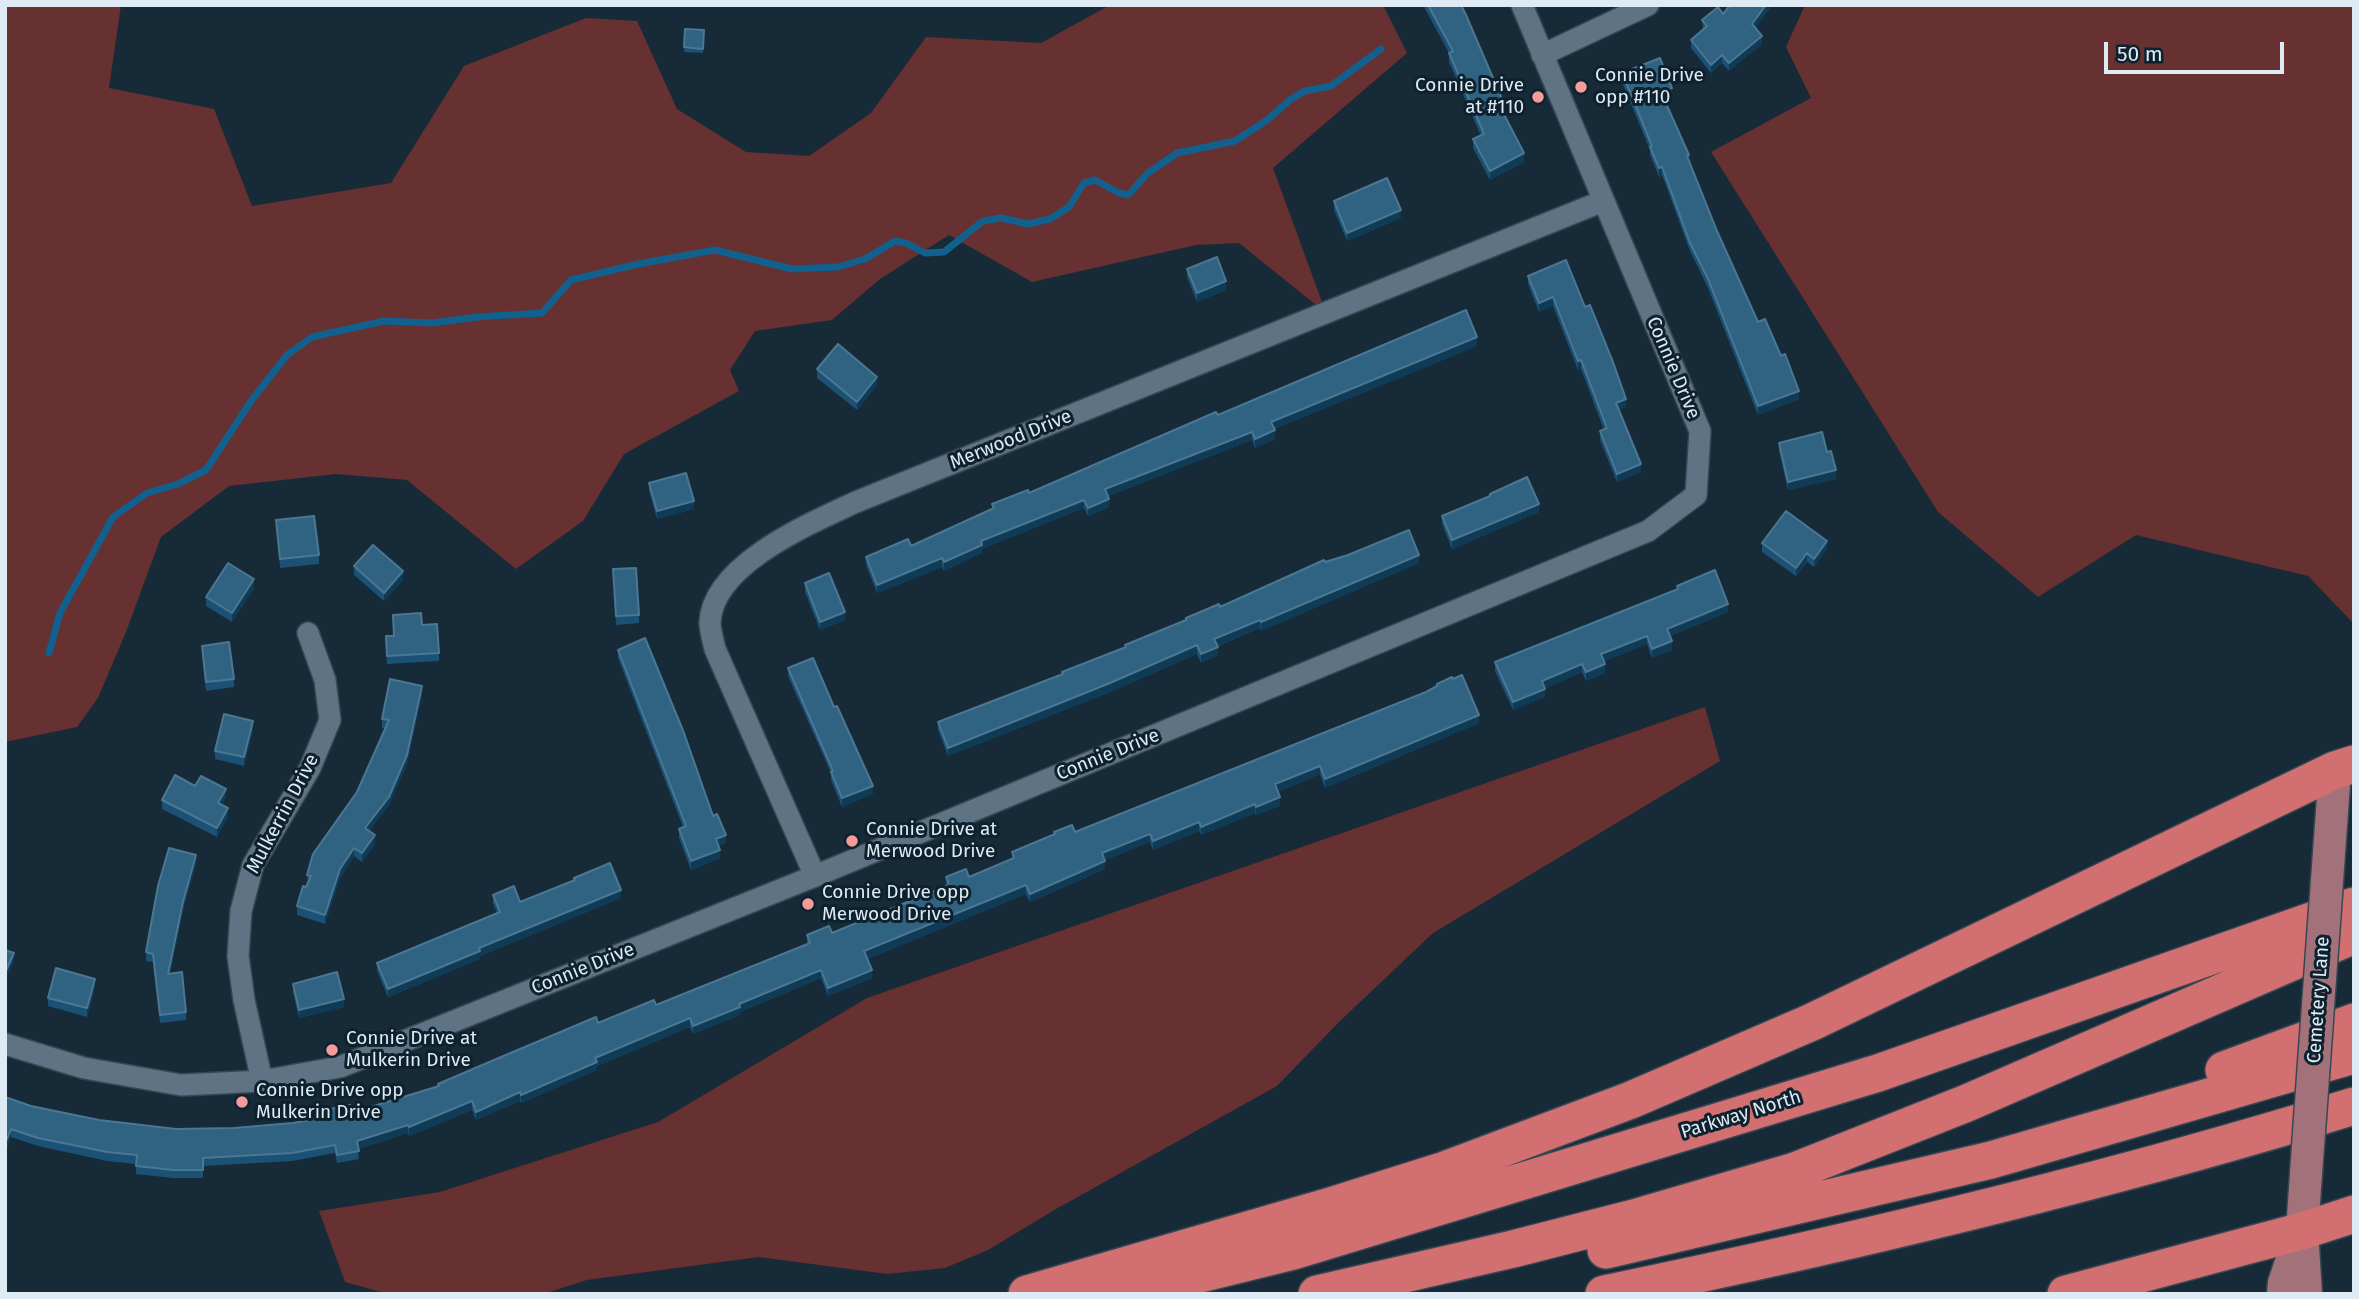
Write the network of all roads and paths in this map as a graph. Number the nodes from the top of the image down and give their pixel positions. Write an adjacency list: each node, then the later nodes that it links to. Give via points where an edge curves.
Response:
1 (1522, 5): 3 (street, Connie Drive)
2 (1648, 5): 3 (street)
3 (1542, 55): 4 (street, Connie Drive)
4 (1603, 201): 7 (street, Connie Drive, via 1700,431 1696,495 1648,531 1602,551); 7 (street, Merwood Drive, via 856,502 752,558 722,590 710,620 711,633)
5 (308, 633): 13 (street, Mulkerrin Drive, via 325,680 330,720 310,768 253,865 241,911 242,989)
6 (2344, 767): 17 (main road, Cemetery Lane, bridge, via 2327,881); 18 (highway, via 1812,1022 1631,1100 1418,1178)
7 (815, 876): 13 (street, Connie Drive, via 340,1067)
8 (2354, 906): 19 (highway, Parkway North, via 1878,1073 1293,1251)
9 (2354, 935): 20 (highway, via 1967,1103 1795,1171 1634,1218)
10 (2354, 1022): 15 (highway, via 2201,1078)
11 (5, 1044): 13 (street, Connie Drive, via 84,1068 181,1085)
12 (2354, 1055): 15 (highway, via 1991,1160)
13 (262, 1081)
14 (2354, 1106): 22 (highway, via 2022,1200)
15 (1789, 1206): 21 (highway, via 1565,1260)
16 (2354, 1214): 17 (highway)
17 (2302, 1231): 23 (highway); 24 (main road, Cemetery Lane); 25 (main road, Cemetery Lane)
18 (1027, 1294)
19 (1119, 1294)
20 (1317, 1294)
21 (1396, 1294)
22 (1604, 1294)
23 (2066, 1294)
24 (2283, 1294)
25 (2306, 1294)

